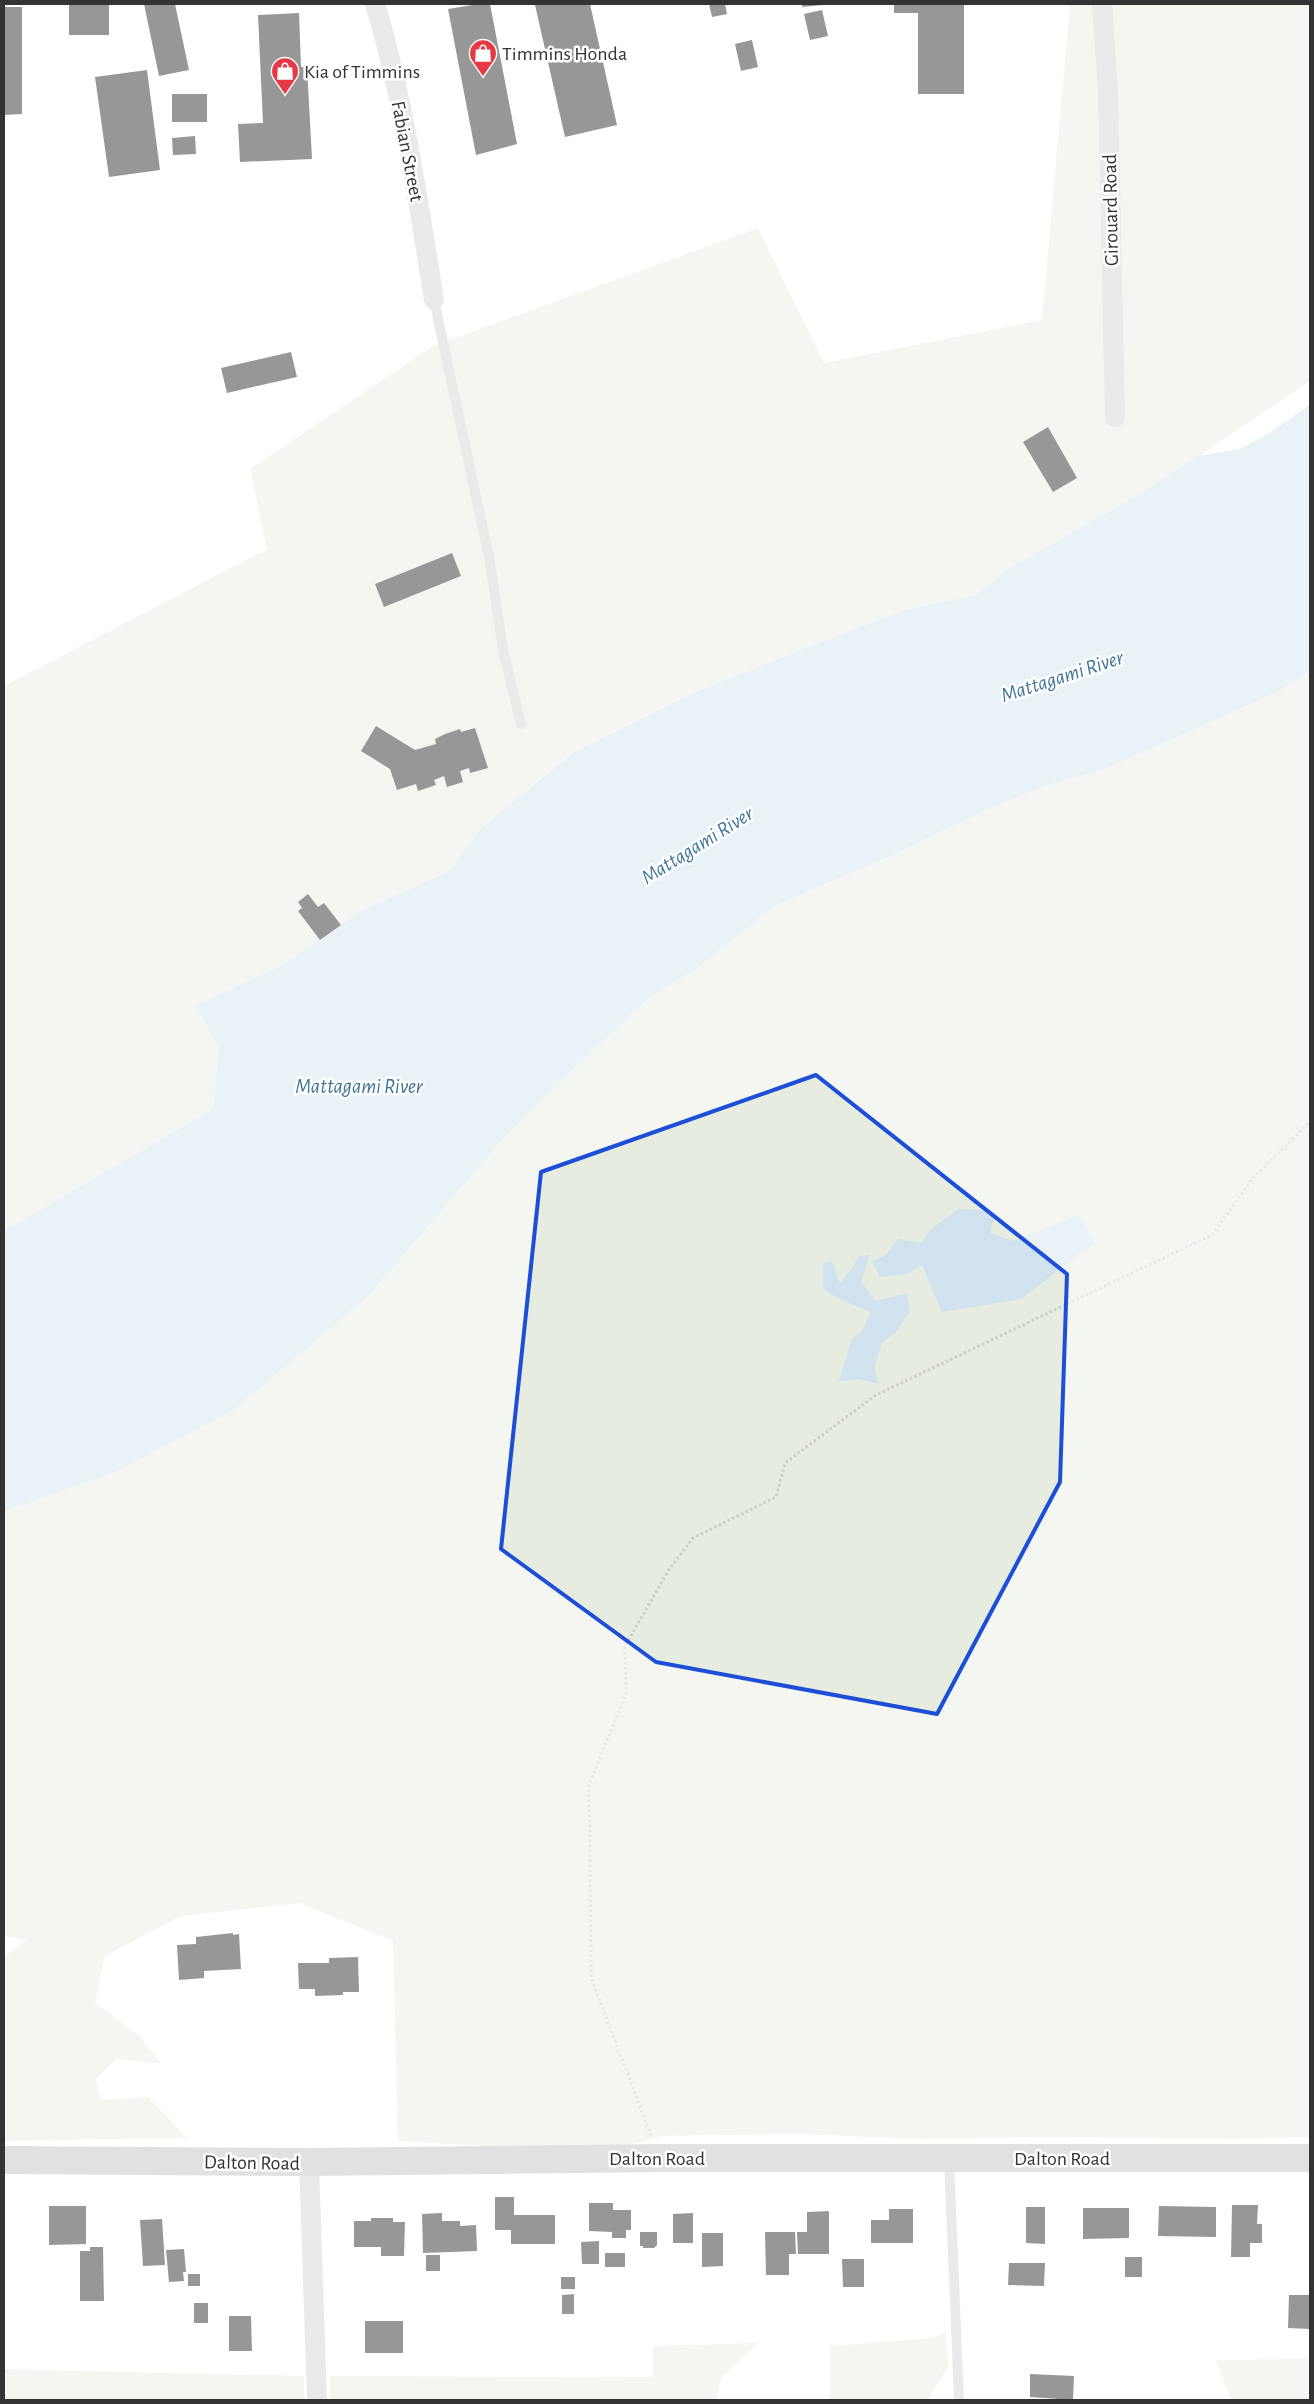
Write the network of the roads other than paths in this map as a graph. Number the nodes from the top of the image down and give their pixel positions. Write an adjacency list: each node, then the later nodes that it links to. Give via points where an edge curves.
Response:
1 (375, 4): 3 (street, Fabian Street, via 410,155)
2 (1102, 4): 4 (street, Girouard Road, via 1108,91)
3 (434, 300): 5 (lane, via 478,506 504,650)
4 (1115, 417)
5 (522, 724)
6 (949, 2158): 7 (street, Dalton Road); 9 (street, Dalton Road); 11 (lane)
7 (1310, 2158)
8 (4, 2160): 9 (street, Dalton Road)
9 (309, 2162): 10 (street)
10 (317, 2400)
11 (959, 2400)

